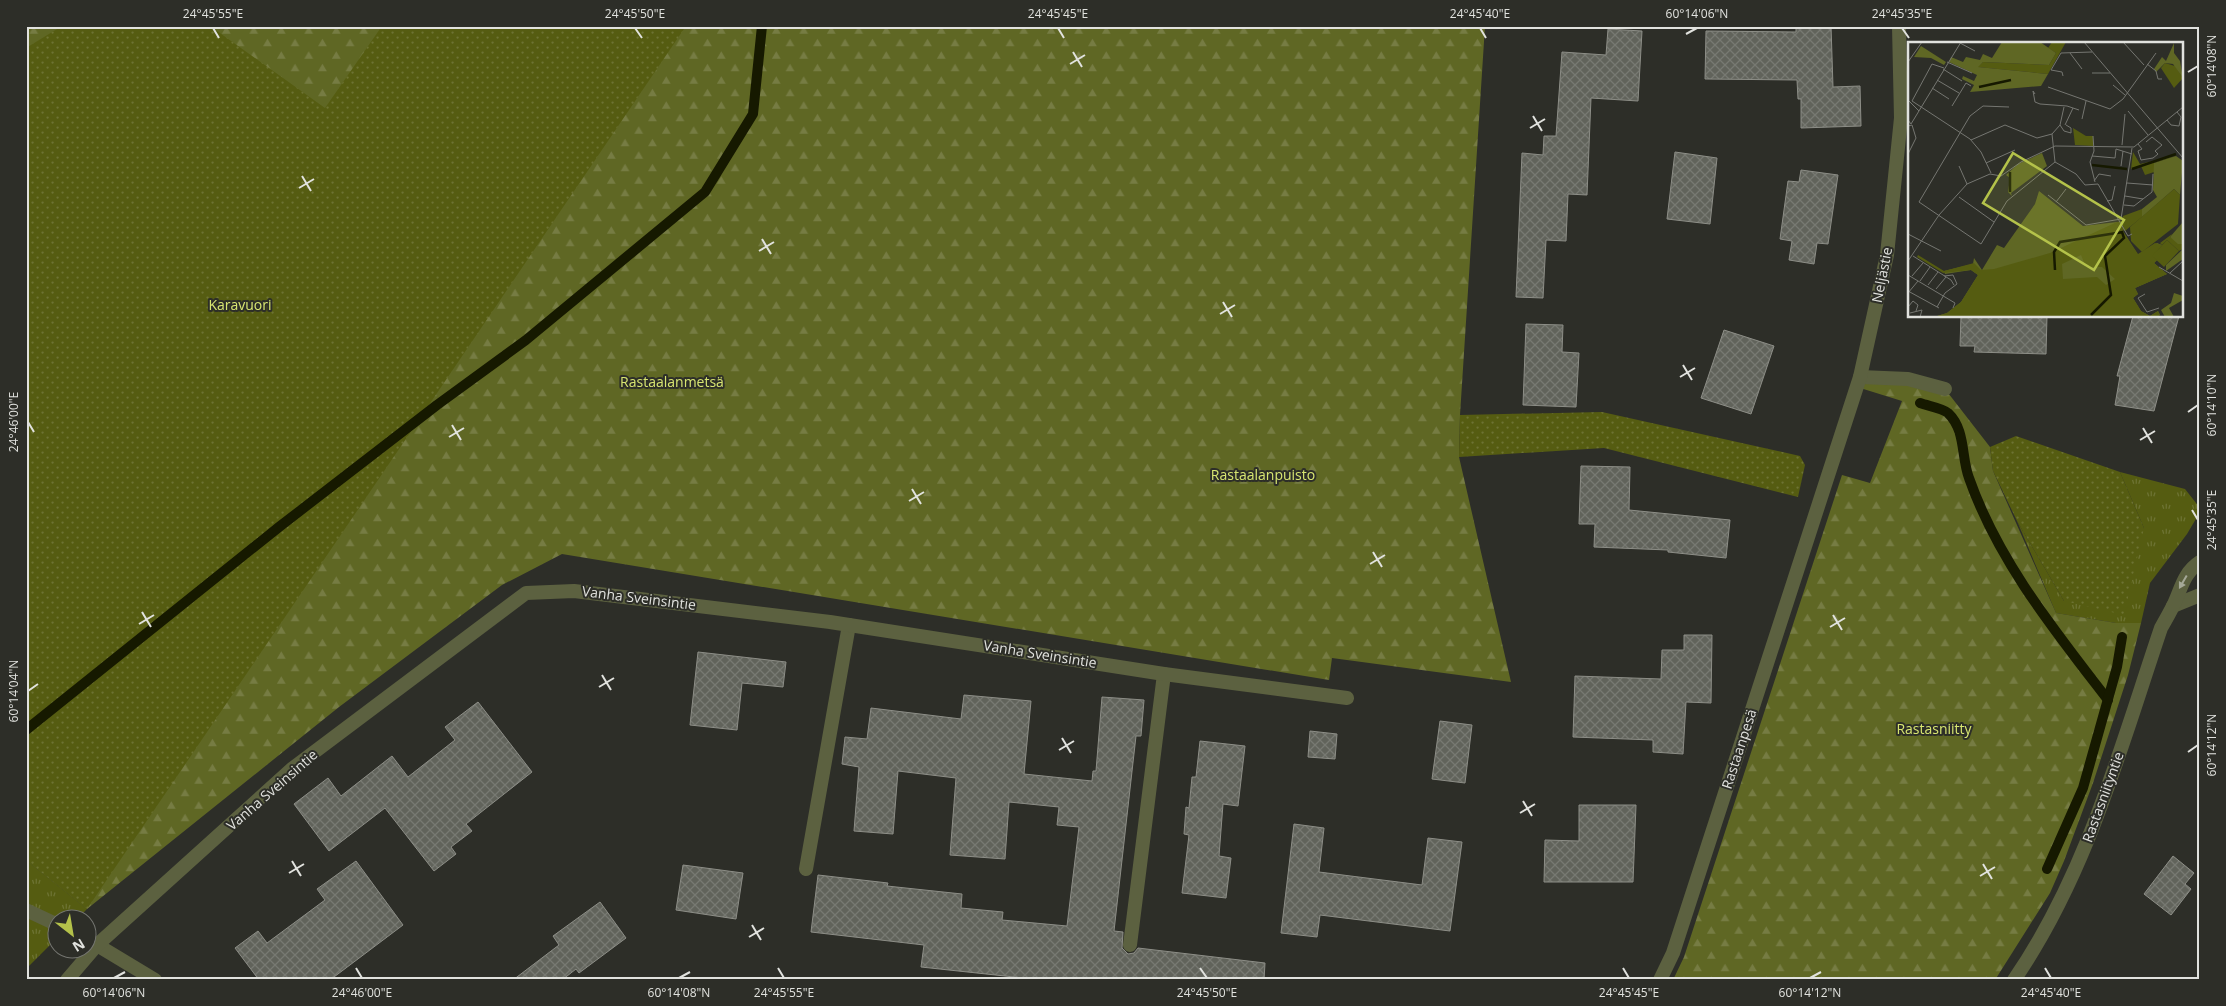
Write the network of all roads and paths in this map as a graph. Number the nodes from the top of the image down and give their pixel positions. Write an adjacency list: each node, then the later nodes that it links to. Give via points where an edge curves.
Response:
1 (1899, 26): 2 (street, Neljästie, via 1901,118 1887,255)
2 (1860, 377): 3 (street, via 1908,380); 4 (street, Neljästie)
3 (1944, 389)
4 (1815, 516): 20 (street, Rastaanpesä, via 1676,946)
5 (2200, 562): 7 (street, Rastasniityntie, one-way to 7, via 2180,584)
6 (2200, 595): 7 (street)
7 (2174, 606): 21 (street, Rastasniityntie, via 2162,628 2100,810 2072,881)
8 (849, 625): 9 (street, Vanha Sveinsintie); 11 (street); 14 (street, Vanha Sveinsintie, via 574,591 526,592 293,768)
9 (1164, 674): 10 (street, Vanha Sveinsintie); 15 (street)
10 (1347, 698)
11 (806, 869)
12 (26, 910): 13 (street)
13 (48, 920)
14 (98, 938)
15 (1130, 945)
16 (98, 947): 19 (street)
17 (82, 958): 18 (street, Vanha Sveinsintie)
18 (67, 980)
19 (155, 980)
20 (1660, 980)
21 (2014, 980)

